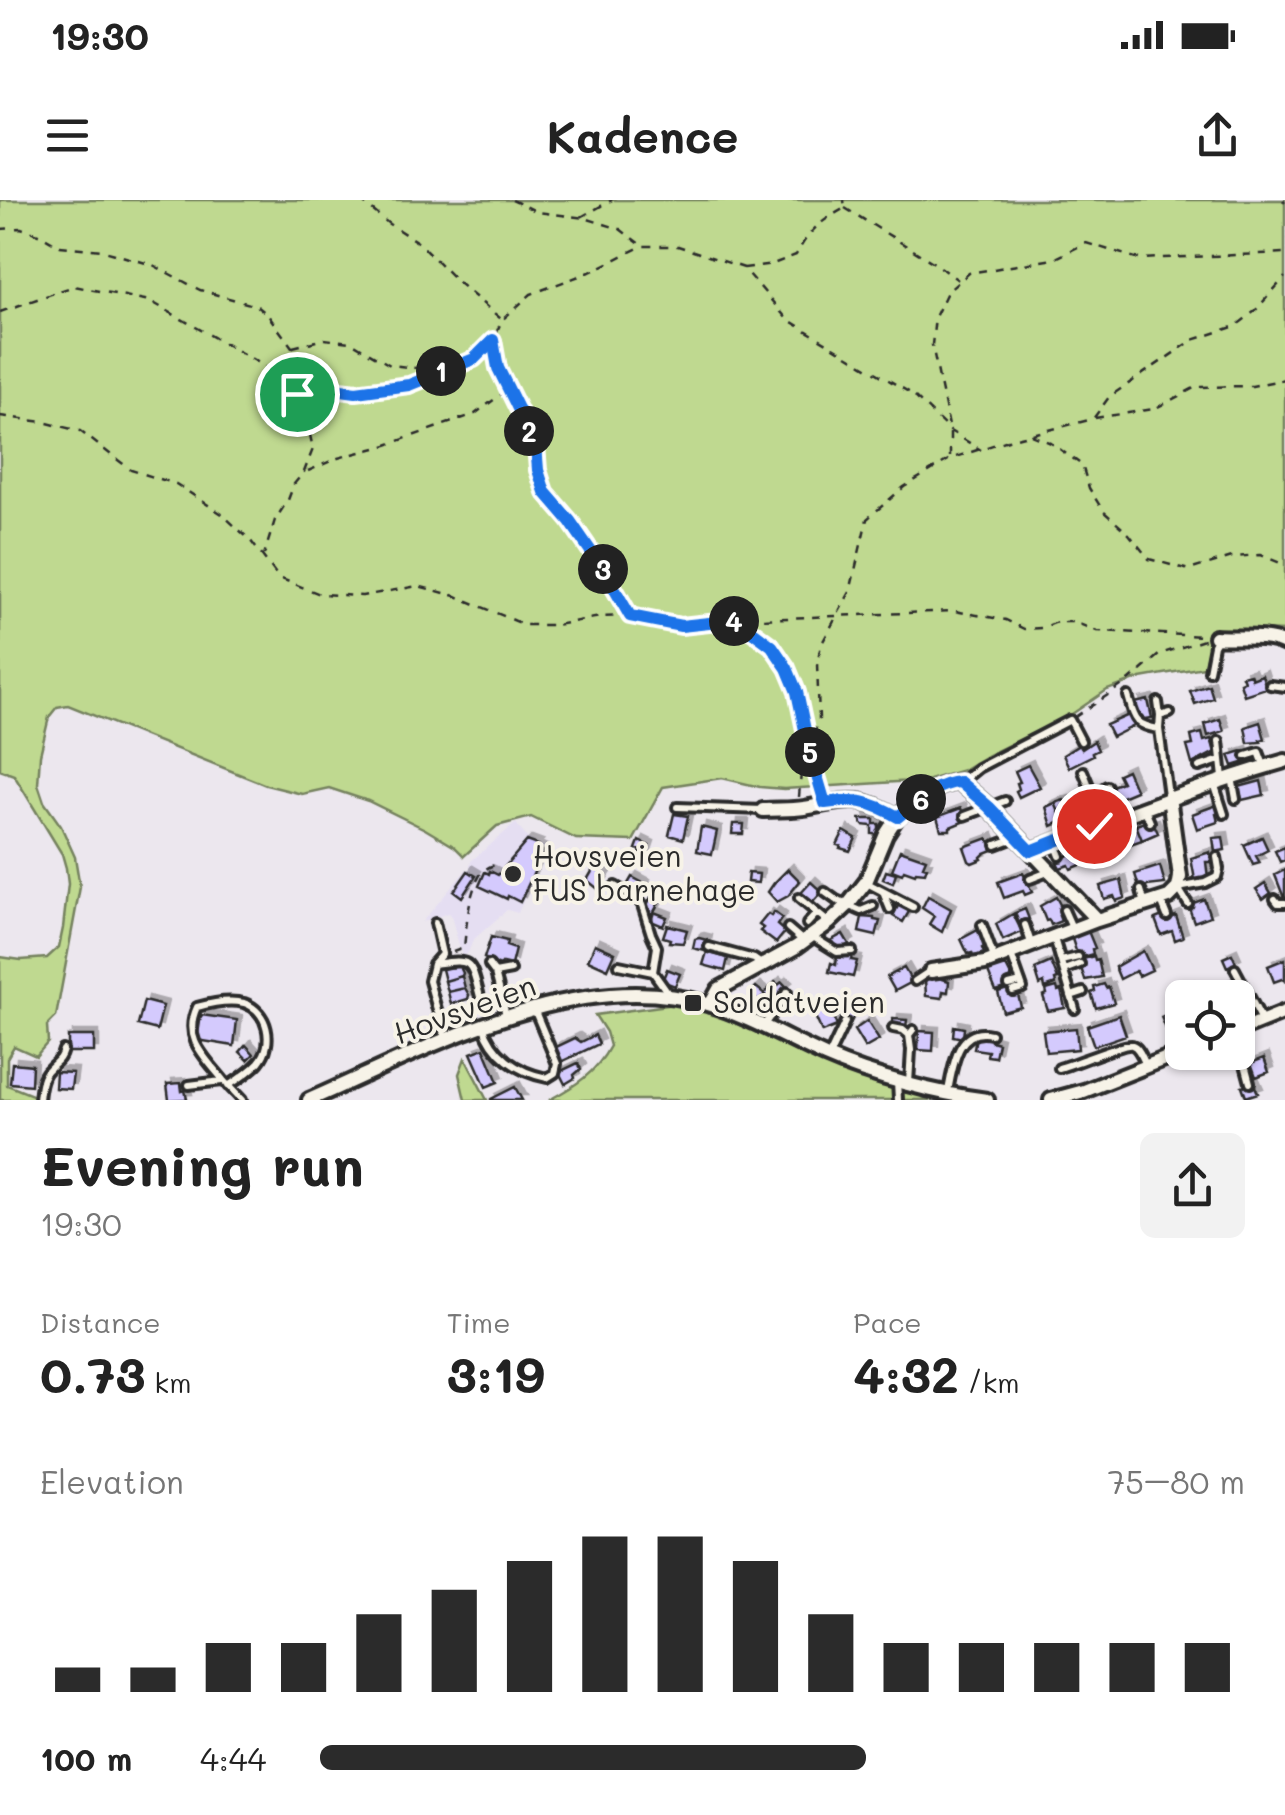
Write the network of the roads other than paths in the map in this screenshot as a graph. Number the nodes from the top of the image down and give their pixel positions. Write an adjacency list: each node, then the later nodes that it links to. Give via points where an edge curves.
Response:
1 (1217, 637): 2 (street); 3 (lane)
2 (1285, 644)
3 (1209, 671)
4 (1270, 685): 5 (lane)
5 (1285, 687)
6 (1128, 696): 10 (lane, via 1136,722)
7 (1158, 702): 9 (lane)
8 (1170, 712): 9 (lane)
9 (1160, 716): 10 (lane)
10 (1159, 729): 23 (lane)
11 (1219, 741): 14 (lane)
12 (1081, 742): 20 (lane, via 1070,720)
13 (1246, 756): 17 (lane, via 1259,752)
14 (1220, 760): 16 (lane); 19 (lane)
15 (1285, 760): 17 (street)
16 (1199, 767)
17 (1264, 767): 19 (street)
18 (1083, 770): 22 (lane)
19 (1223, 779): 23 (street); 24 (lane); 30 (lane)
20 (960, 782): 27 (street); 32 (street, via 936,788)
21 (1107, 786): 22 (lane)
22 (1093, 794): 34 (lane)
23 (1169, 797): 28 (street); 45 (street, via 1180,850)
24 (1236, 799)
25 (1005, 800): 27 (lane)
26 (677, 807): 29 (lane, via 736,815)
27 (989, 807): 31 (lane); 35 (street)
28 (1144, 807): 33 (lane); 34 (street)
29 (763, 810): 32 (street, via 855,799)
30 (1224, 814)
31 (964, 816)
32 (898, 817): 43 (street)
33 (1150, 822)
34 (1104, 824): 36 (street)
35 (1018, 836): 37 (lane); 38 (street)
36 (1047, 840): 38 (street); 39 (lane)
37 (996, 844)
38 (1031, 851): 41 (street)
39 (1060, 856)
40 (1217, 856): 45 (lane, via 1217,876)
41 (1049, 872): 42 (lane); 62 (street)
42 (1030, 879)
43 (866, 882): 47 (lane); 54 (street)
44 (615, 886): 85 (lane, via 642,905 657,946)
45 (1178, 888): 51 (street); 53 (lane)
46 (1141, 890): 57 (lane)
47 (882, 891): 56 (lane); 58 (lane)
48 (825, 892): 54 (lane)
49 (799, 898): 60 (lane)
50 (1275, 899): 52 (lane)
51 (1161, 900): 57 (street); 61 (lane)
52 (1285, 903)
53 (1188, 904)
54 (848, 905): 55 (lane, via 861,911); 64 (street)
55 (873, 906)
56 (914, 907)
57 (1139, 907): 62 (street)
58 (890, 909)
59 (1064, 910): 68 (lane)
60 (817, 913): 64 (lane); 69 (lane)
61 (1166, 916)
62 (1107, 920): 68 (street)
63 (435, 922): 77 (lane, via 442,954)
64 (829, 923): 69 (street)
65 (982, 925): 75 (lane)
66 (1025, 925): 71 (lane)
67 (788, 928): 69 (lane)
68 (1072, 928): 70 (street)
69 (808, 934): 73 (lane, via 837,952); 78 (street)
70 (1053, 936): 71 (street); 81 (lane)
71 (1031, 944): 74 (street)
72 (709, 947): 78 (lane)
73 (852, 951)
74 (1011, 953): 75 (street); 88 (lane, via 1023,988)
75 (994, 960): 84 (street, via 951,972)
76 (1079, 960): 81 (lane)
77 (433, 964): 91 (lane, via 467,962); 108 (lane, via 429,981)
78 (762, 964): 95 (street, via 719,988)
79 (488, 965): 86 (lane)
80 (620, 965): 85 (lane)
81 (1062, 966): 93 (lane)
82 (1235, 969): 101 (lane)
83 (510, 970): 86 (lane)
84 (930, 970): 87 (lane)
85 (653, 972): 92 (lane)
86 (495, 973): 100 (lane)
87 (915, 982)
88 (1011, 988)
89 (788, 992): 98 (lane)
90 (1083, 992): 93 (lane)
91 (480, 996)
92 (670, 996): 95 (street, Hovsveien); 96 (street, Hovsveien, via 589,998)
93 (1072, 996): 97 (lane)
94 (765, 1002): 98 (lane)
95 (710, 1005): 105 (street, Hovsveien)
96 (533, 1008): 100 (street, Hovsveien); 103 (lane, via 557,1064 547,1078 512,1064 492,1047)
97 (1076, 1009)
98 (775, 1010): 105 (lane)
99 (1285, 1012): 101 (street)
100 (506, 1016): 103 (street, Hovsveien)
101 (1262, 1021): 104 (street)
102 (845, 1022): 110 (lane)
103 (483, 1025): 108 (street, Hovsveien)
104 (1255, 1025)
105 (762, 1027): 110 (street, Hovsveien)
106 (893, 1028): 115 (lane, via 911,1032)
107 (991, 1034): 119 (lane, via 976,1033 962,1043)
108 (445, 1039): 122 (street, Hovsveien)
109 (63, 1050): 120 (lane, via 44,1078)
110 (829, 1058): 115 (street, Hovsveien)
111 (1165, 1059): 112 (street)
112 (1146, 1066): 113 (lane, via 1133,1045); 125 (street)
113 (1059, 1068)
114 (1247, 1070): 117 (lane)
115 (903, 1081): 119 (street, Hovsveien); 123 (lane)
116 (226, 1083): 116 (lane, via 193,1041 191,1020 197,1007 246,1004 262,1017 268,1040 260,1060); 118 (lane); 121 (lane)
117 (1250, 1083)
118 (189, 1085)
119 (948, 1092): 124 (street, Hovsveien)
120 (39, 1100)
121 (242, 1100)
122 (309, 1100)
123 (898, 1100)
124 (986, 1100)
125 (1051, 1100)

